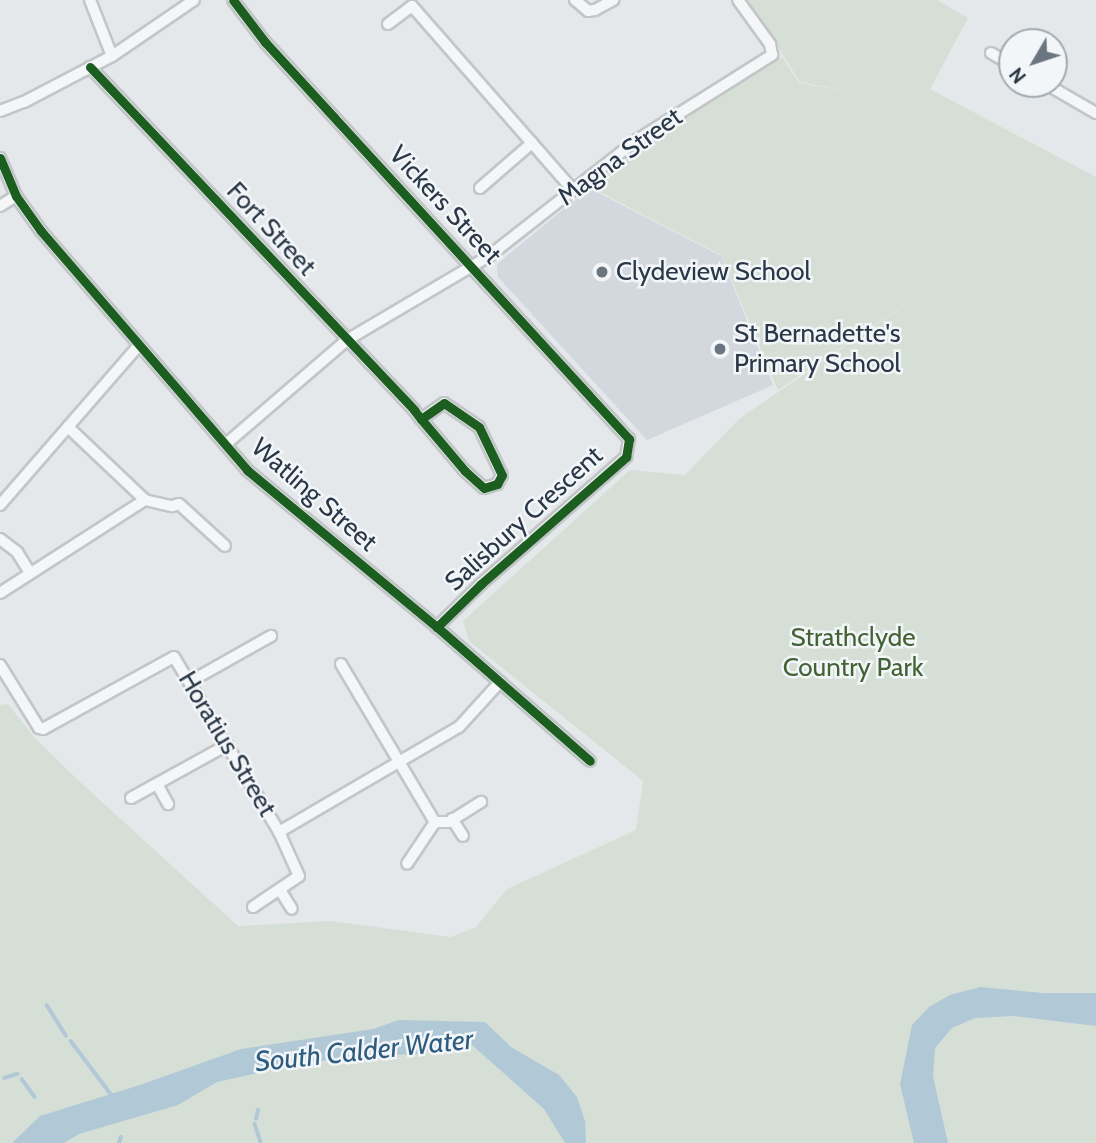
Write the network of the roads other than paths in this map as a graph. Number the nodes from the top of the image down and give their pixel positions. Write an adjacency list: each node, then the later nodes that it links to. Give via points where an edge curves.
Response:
1 (90, 0): 9 (street)
2 (194, 0): 9 (street)
3 (233, 0): 21 (street, Vickers Street, via 292,72)
4 (575, 0): 5 (street, via 588,11)
5 (613, 0)
6 (738, 0): 18 (street, Magna Street, via 770,44 772,55 637,140)
7 (388, 24): 15 (street, via 412,6)
8 (991, 53): 10 (street)
9 (113, 56): 11 (street)
10 (998, 57)
11 (90, 67): 13 (street); 22 (street, Fort Street)
12 (1068, 97): 14 (street)
13 (0, 111)
14 (1096, 113)
15 (532, 143): 17 (street); 18 (street)
16 (0, 158): 19 (street, Watling Street)
17 (480, 188)
18 (573, 190): 21 (street, Magna Street)
19 (16, 195): 20 (street); 23 (street, Watling Street)
20 (0, 206)
21 (474, 266): 22 (street, Magna Street); 26 (street, Vickers Street)
22 (347, 340): 24 (street, Fort Street); 27 (street, Magna Street)
23 (139, 345): 25 (street); 27 (street, Watling Street)
24 (421, 419): 24 (street, Fort Street, via 444,403 479,427 502,475 497,484 484,488)
25 (68, 427): 28 (street); 29 (street)
26 (629, 439): 34 (street, Salisbury Crescent, via 626,457)
27 (226, 444): 34 (street, Watling Street, via 247,470)
28 (145, 500): 31 (street, via 179,504); 32 (street)
29 (0, 505)
30 (0, 539): 32 (street, via 17,552)
31 (225, 546)
32 (30, 573): 33 (street)
33 (0, 593)
34 (437, 627): 39 (street, Watling Street)
35 (271, 636): 38 (street)
36 (341, 664): 42 (street)
37 (0, 665): 38 (street, Horatius Street, via 43,729 174,657)
38 (191, 681): 40 (street, Horatius Street)
39 (500, 682): 41 (street, Watling Street); 42 (street, Horatius Street, via 459,727)
40 (227, 745): 43 (street); 49 (street, Horatius Street)
41 (590, 761)
42 (397, 762): 48 (street); 49 (street, Horatius Street)
43 (156, 784): 44 (street); 46 (street)
44 (131, 797)
45 (481, 802): 47 (street)
46 (168, 804)
47 (452, 819): 48 (street); 50 (street)
48 (435, 822): 51 (street)
49 (279, 832): 52 (street, Horatius Street, via 299,876)
50 (463, 836)
51 (407, 864)
52 (281, 890): 53 (street); 54 (street)
53 (253, 907)
54 (292, 909)

